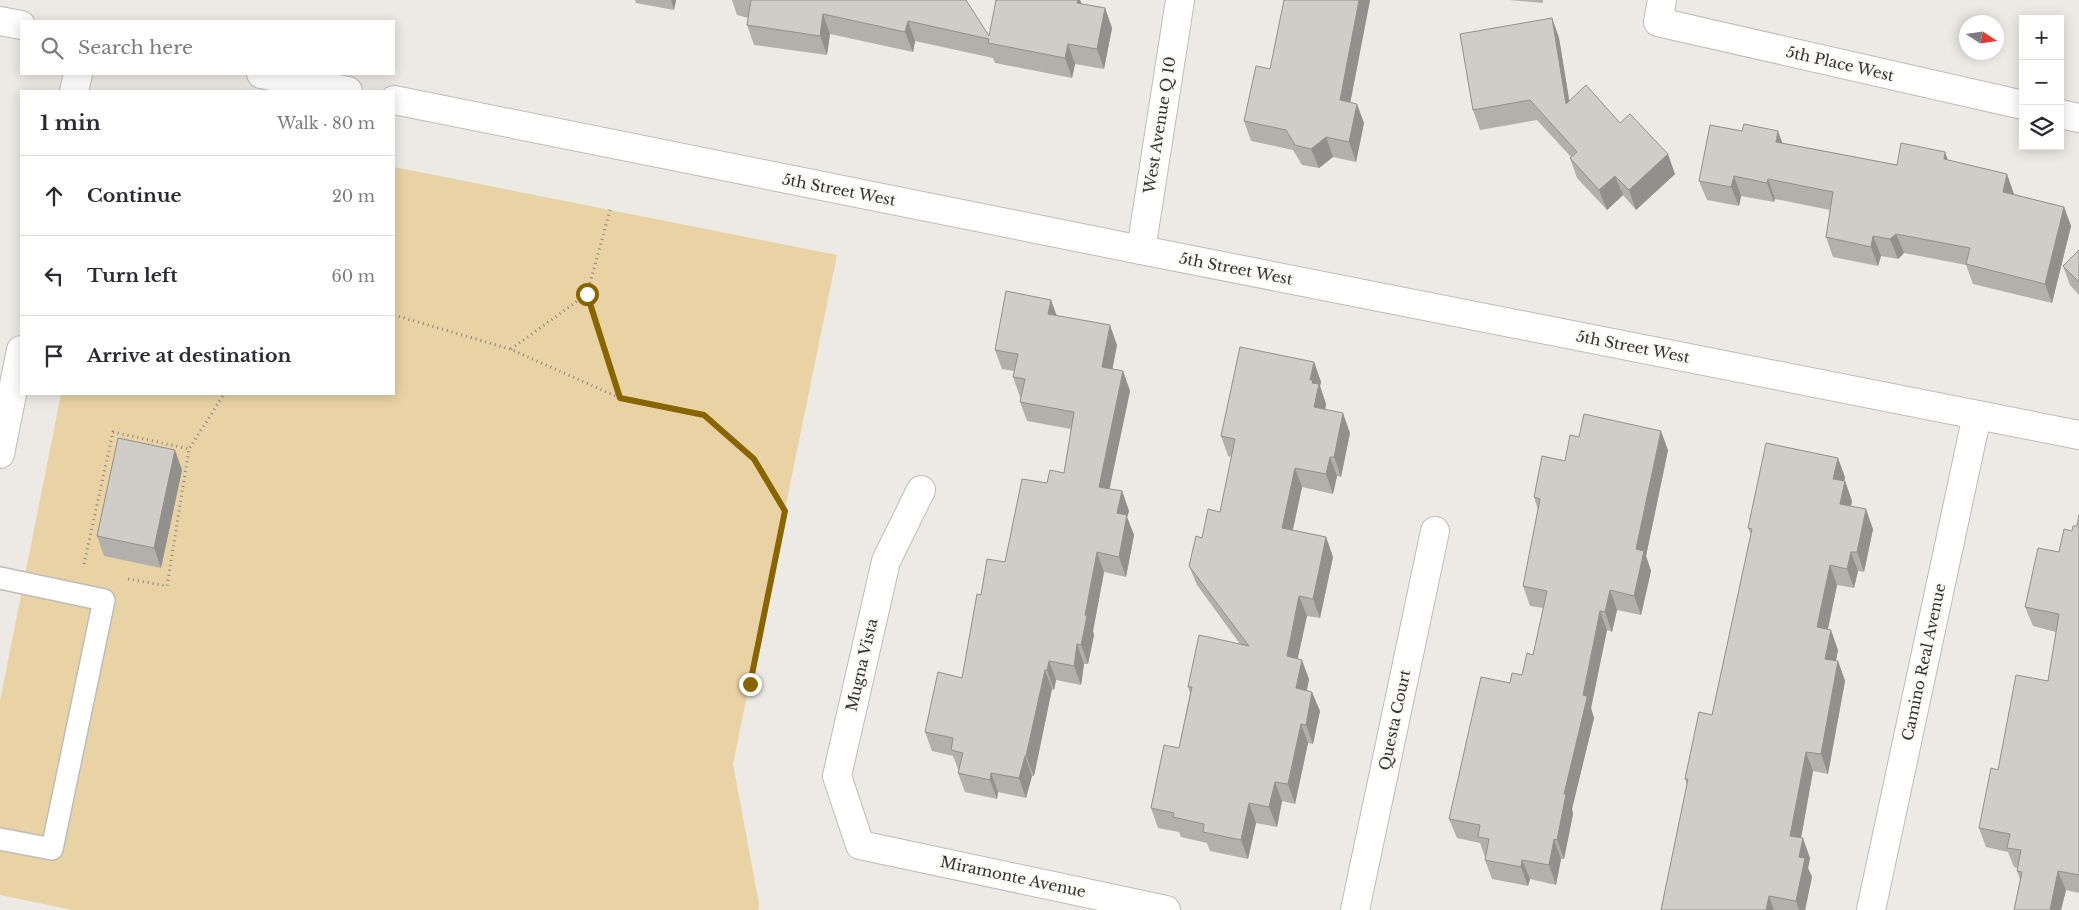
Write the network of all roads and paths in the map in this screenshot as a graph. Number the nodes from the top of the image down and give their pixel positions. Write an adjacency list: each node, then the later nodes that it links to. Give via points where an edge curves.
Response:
1 (1180, 0): 14 (street, West Avenue Q 10)
2 (1660, 11): 10 (street, 5th Place West)
3 (0, 21): 4 (street)
4 (20, 25)
5 (78, 75): 7 (street)
6 (266, 75): 8 (street)
7 (74, 90)
8 (343, 90)
9 (395, 100): 14 (street, 5th Street West)
10 (2019, 104)
11 (2064, 115): 12 (street)
12 (2079, 118)
13 (610, 210): 15 (path)
14 (1140, 250): 21 (street, 5th Street West)
15 (587, 294): 17 (path); 20 (path)
16 (395, 315): 17 (path)
17 (510, 349): 20 (path)
18 (20, 355): 24 (street)
19 (223, 395): 23 (path)
20 (620, 398): 30 (path, via 704,415 754,459 785,511)
21 (1977, 415): 22 (street, 5th Street West); 35 (street, Camino Real Avenue)
22 (2079, 435)
23 (189, 450): 27 (path, via 113,432); 29 (path, via 167,586)
24 (0, 454)
25 (921, 490): 32 (street, Mugna Vista, via 886,561 838,776)
26 (1435, 531): 34 (street, Questa Court)
27 (83, 572)
28 (0, 578): 31 (lane, via 104,600 52,849)
29 (120, 578)
30 (750, 684)
31 (0, 839)
32 (860, 845): 33 (street, Miramonte Avenue)
33 (1166, 910)
34 (1356, 910)
35 (1872, 910)

